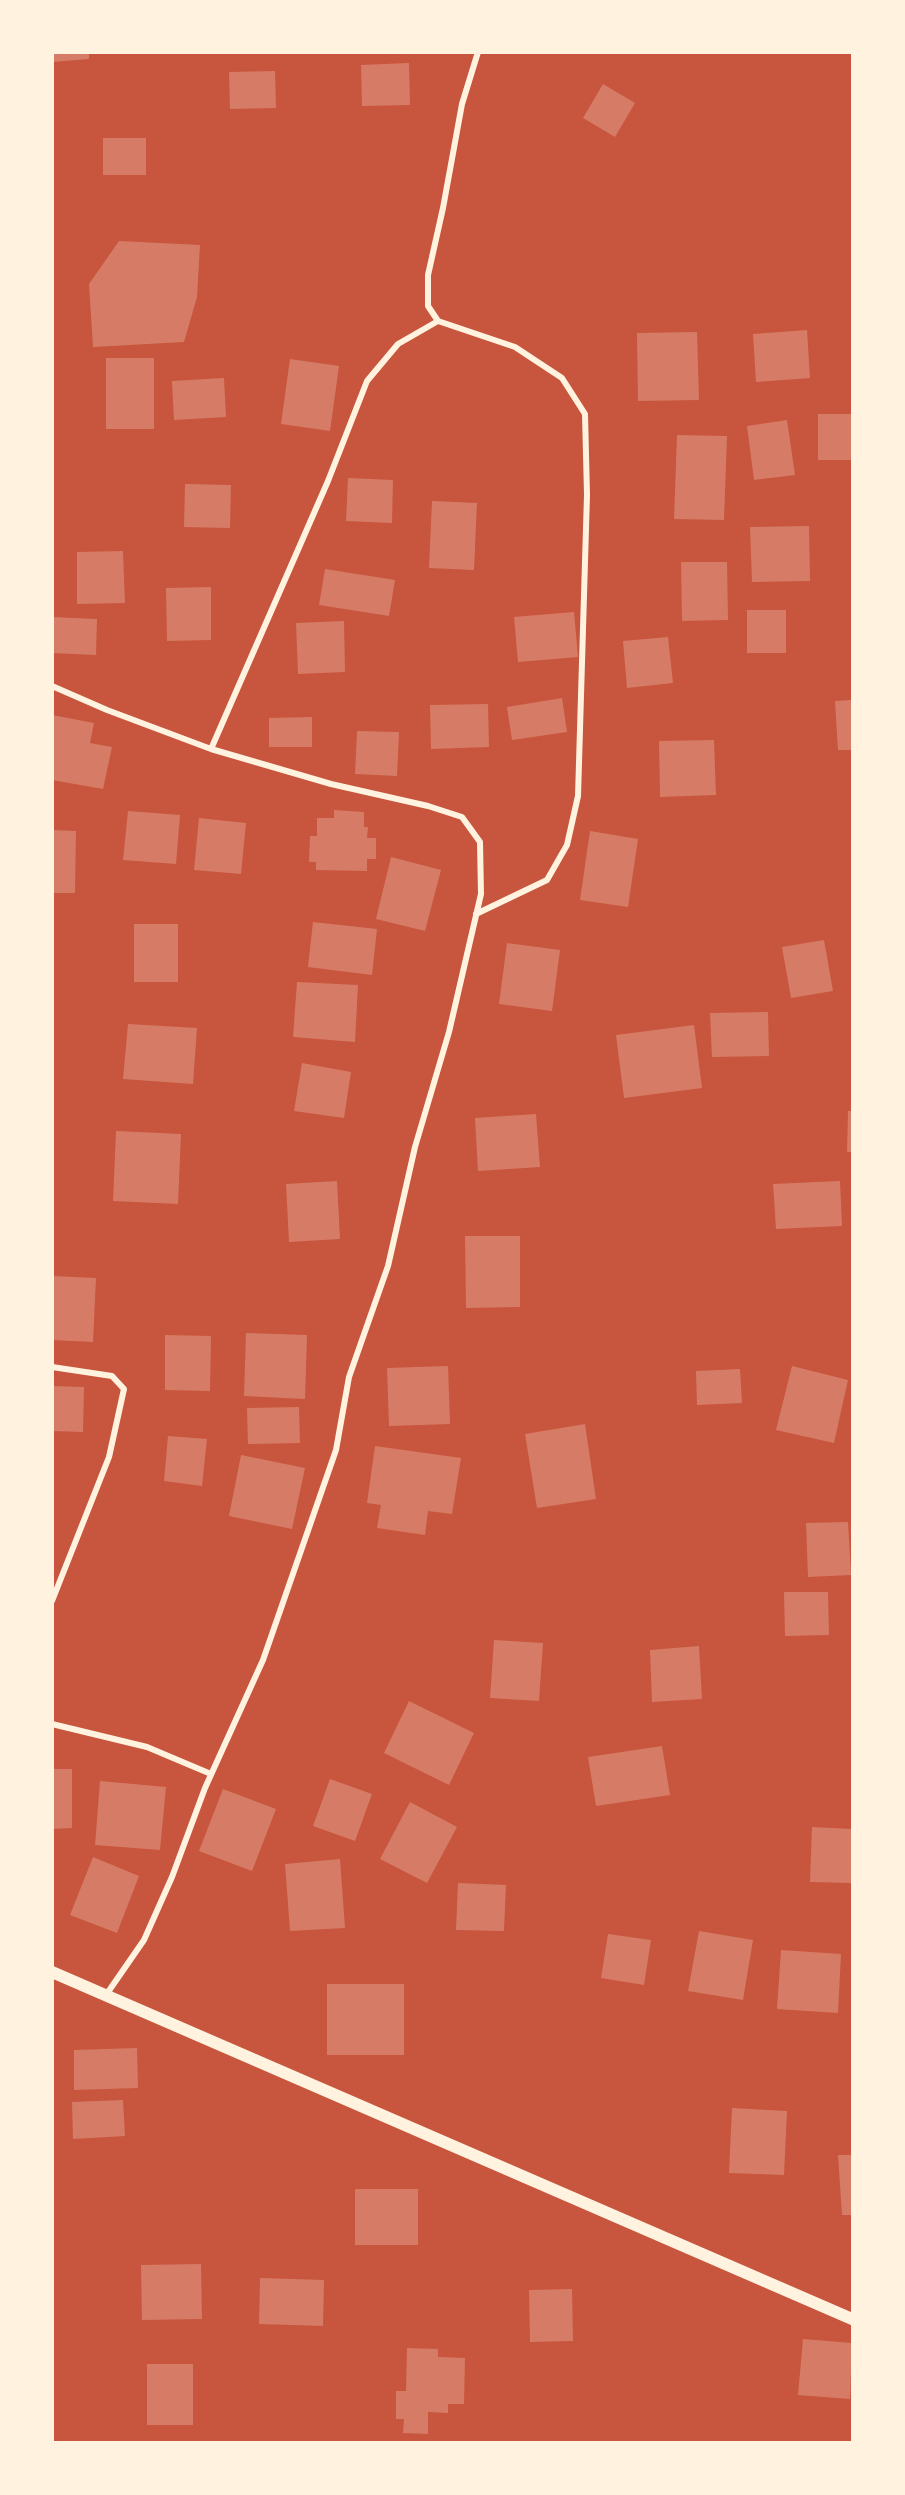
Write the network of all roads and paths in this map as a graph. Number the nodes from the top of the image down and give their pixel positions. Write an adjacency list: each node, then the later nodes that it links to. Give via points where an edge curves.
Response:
1 (478, 52): 2 (street, via 462,104 428,275 428,306)
2 (438, 321): 4 (street, via 398,344 367,381); 5 (street, via 515,347 562,378 585,414 587,495 576,806 567,845 547,880)
3 (52, 686): 4 (street)
4 (212, 749): 5 (street, via 462,817 480,842 481,894)
5 (476, 914): 9 (street, via 388,1266 349,1377 336,1450 263,1660)
6 (52, 1367): 7 (street, via 112,1376 124,1389 109,1457)
7 (52, 1601)
8 (52, 1724): 9 (street, via 147,1747)
9 (212, 1774): 11 (street, via 144,1940)
10 (52, 1972): 11 (main road)
11 (106, 1995): 12 (main road)
12 (852, 2319)

